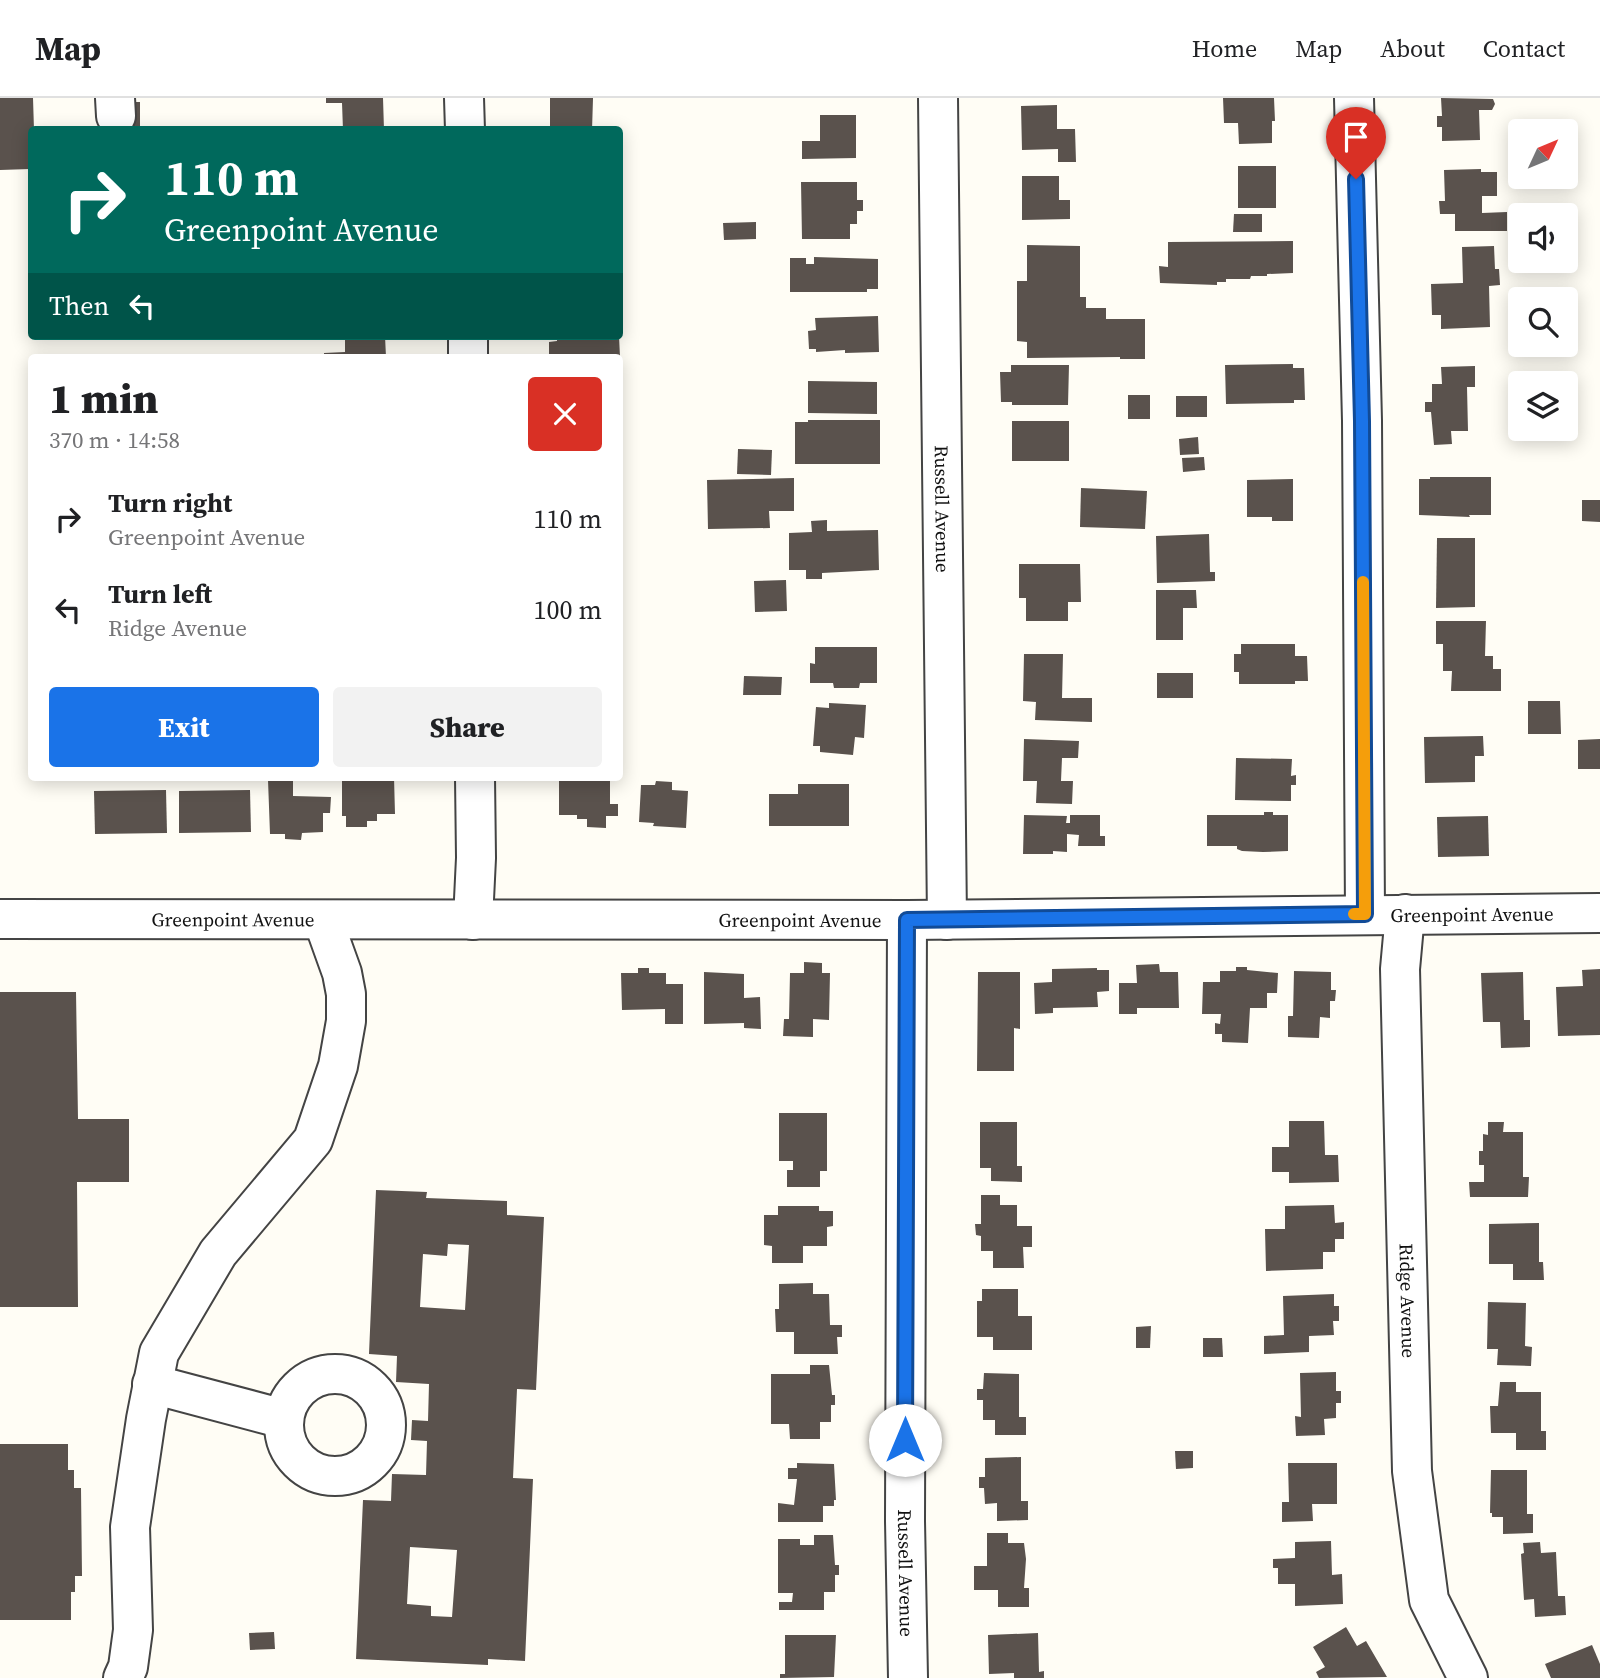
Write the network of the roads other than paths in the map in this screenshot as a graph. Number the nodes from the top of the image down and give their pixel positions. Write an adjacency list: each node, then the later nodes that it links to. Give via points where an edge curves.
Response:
1 (464, 98): 4 (street)
2 (938, 98): 13 (street, Russell Avenue)
3 (1354, 98): 7 (street, via 1363,434)
4 (465, 126)
5 (475, 781): 11 (street)
6 (1600, 913): 8 (street, Greenpoint Avenue)
7 (1365, 914): 8 (street, Greenpoint Avenue); 13 (street, Greenpoint Avenue)
8 (1405, 914): 18 (street, Ridge Avenue, via 1400,969 1412,1471 1429,1600)
9 (0, 919): 10 (street, Greenpoint Avenue)
10 (323, 920): 11 (street, Greenpoint Avenue); 14 (street, via 342,974 345,1021 338,1066 313,1140 218,1254 159,1353)
11 (473, 920): 12 (street, Greenpoint Avenue)
12 (907, 920): 13 (street, Greenpoint Avenue); 17 (street, Russell Avenue)
13 (947, 920)
14 (152, 1384): 15 (street); 16 (street, via 130,1527 133,1630)
15 (284, 1419)
16 (123, 1678)
17 (908, 1678)
18 (1468, 1678)

